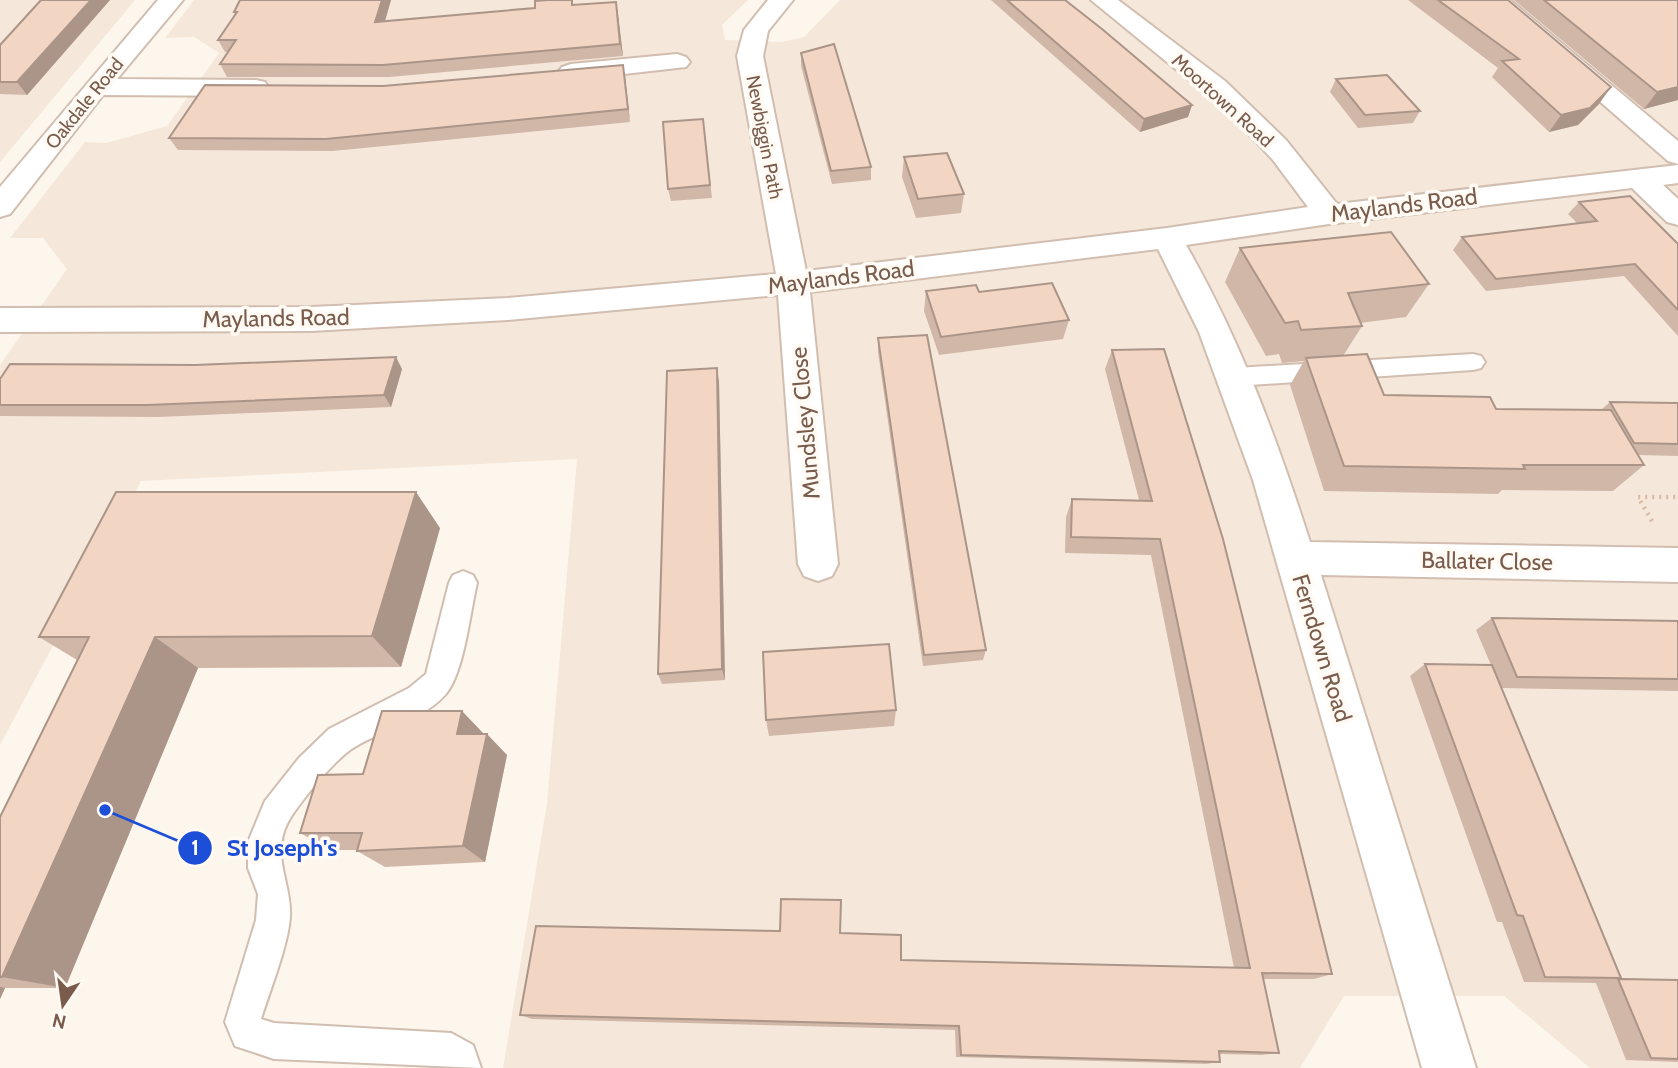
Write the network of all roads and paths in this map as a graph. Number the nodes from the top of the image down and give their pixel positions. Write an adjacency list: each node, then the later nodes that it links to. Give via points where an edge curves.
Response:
1 (170, 0): 7 (street, Oakdale Road)
2 (781, 0): 16 (street, Newbiggin Path, via 755,30 750,56)
3 (1103, 0): 13 (street, Moortown Road, via 1245,115)
4 (1496, 0): 9 (street)
5 (677, 62): 6 (street)
6 (541, 74)
7 (96, 87): 8 (street); 12 (street, Oakdale Road)
8 (277, 88)
9 (1678, 155)
10 (1678, 174): 11 (street, Maylands Road)
11 (1639, 178): 13 (street, Maylands Road); 14 (street)
12 (0, 207)
13 (1329, 214): 15 (street, Maylands Road)
14 (1678, 215)
15 (1167, 238): 16 (street, Maylands Road); 19 (street, Ferndown Road, via 1203,302)
16 (793, 283): 17 (street, Maylands Road, via 508,309 324,318); 21 (street, Mundsley Close)
17 (0, 320)
18 (1473, 362): 19 (lane)
19 (1236, 377): 20 (street, Ferndown Road)
20 (1295, 558): 22 (street, Ballater Close); 25 (street, Ferndown Road)
21 (818, 564)
22 (1678, 565)
23 (463, 583): 24 (lane, via 436,684 419,698 340,739 276,812 264,842 264,868 274,894 273,920 243,1022 248,1033 274,1041 451,1051)
24 (463, 1068)
25 (1449, 1068)

